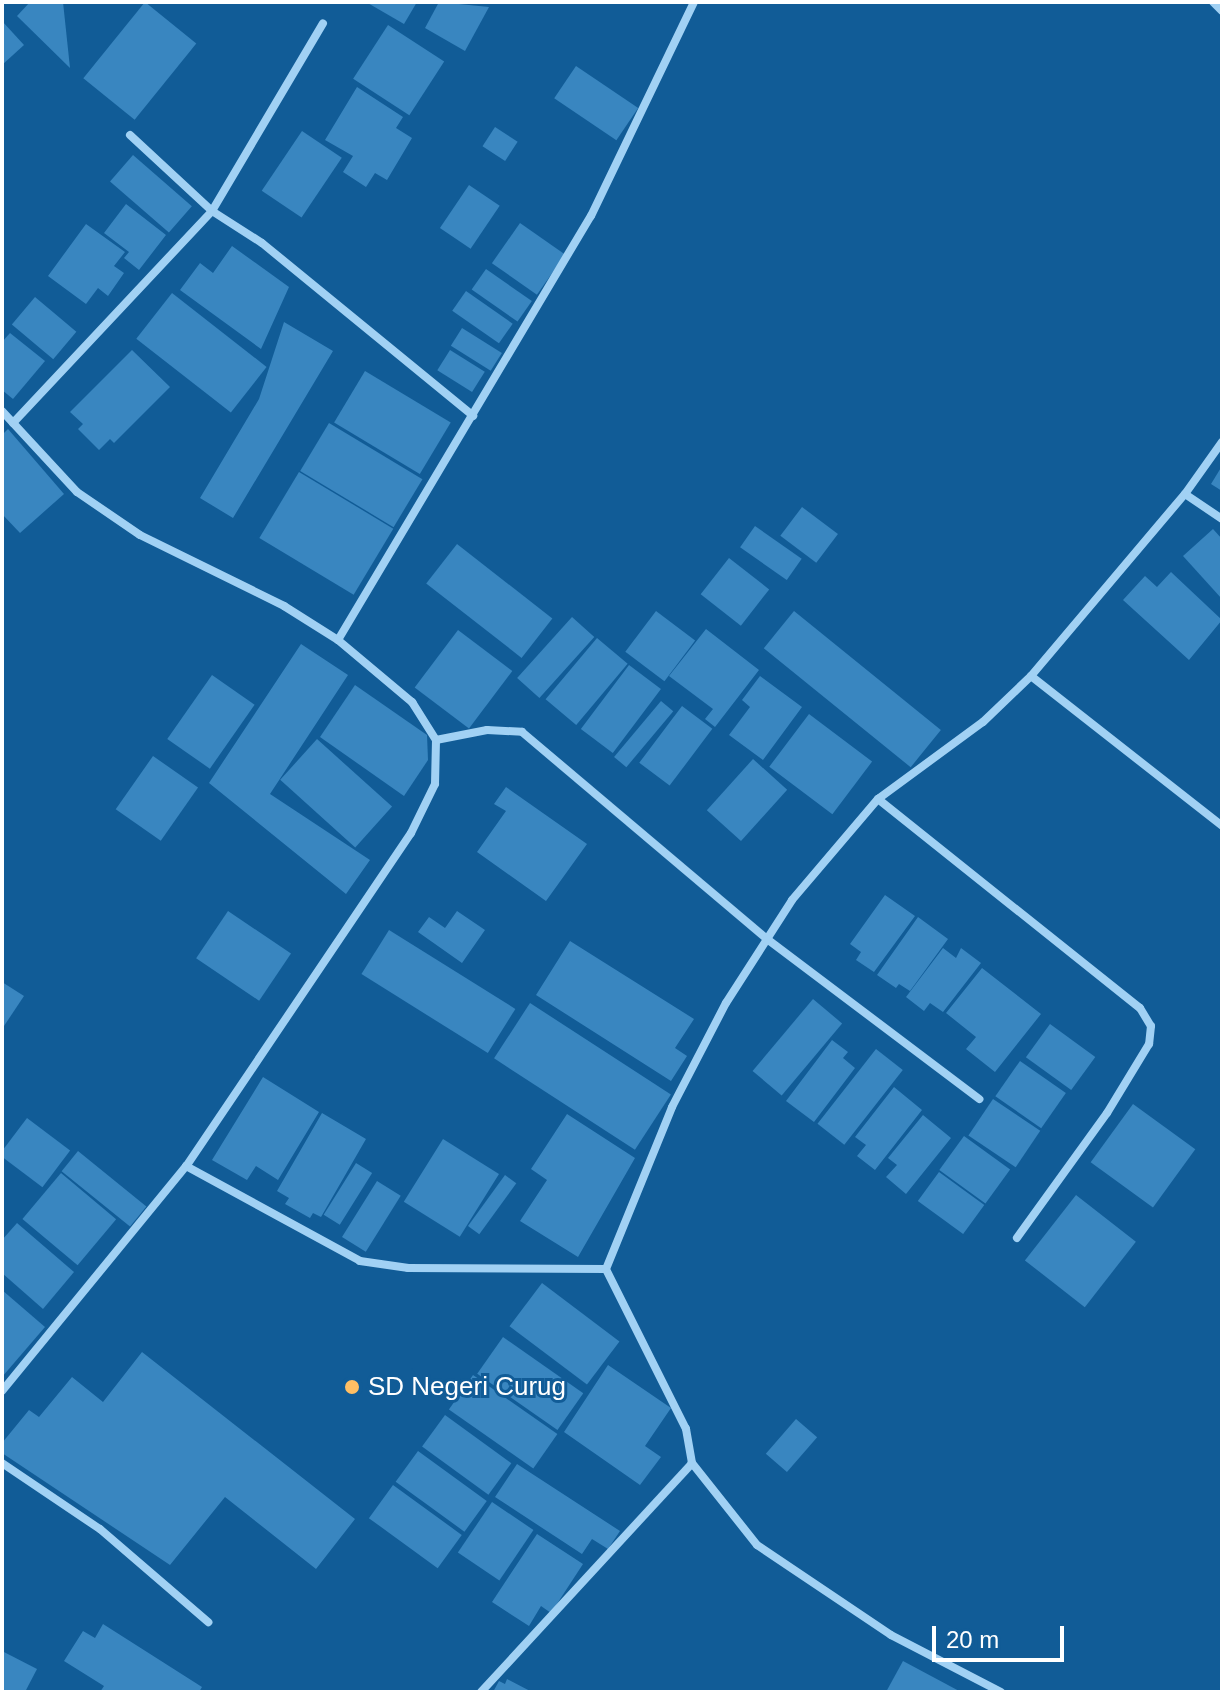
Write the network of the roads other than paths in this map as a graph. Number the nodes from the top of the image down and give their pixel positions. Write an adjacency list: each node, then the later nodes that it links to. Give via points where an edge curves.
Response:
1 (694, 2): 8 (street, via 591,216)
2 (1213, 2): 3 (street)
3 (1222, 11)
4 (323, 23): 6 (street)
5 (130, 135): 6 (street)
6 (212, 211): 8 (street, via 262,243); 9 (street)
7 (2, 411): 9 (street)
8 (473, 416): 13 (street)
9 (13, 423): 13 (street, via 77,492 127,527 202,570 284,606)
10 (1222, 442): 11 (street)
11 (1185, 494): 12 (street); 14 (street)
12 (1222, 519)
13 (338, 640): 15 (street, via 412,702)
14 (1031, 676): 16 (street, via 983,722); 17 (street)
15 (436, 740): 18 (street, via 497,729 522,732); 20 (street, via 435,784 411,833)
16 (878, 799): 18 (street, via 827,855); 21 (street, via 1140,1008 1151,1026 1149,1044 1107,1113)
17 (1222, 826)
18 (767, 939): 19 (street); 22 (street, via 672,1107)
19 (979, 1099)
20 (186, 1166): 22 (street, via 360,1261 408,1268); 23 (street)
21 (1017, 1238)
22 (606, 1269): 25 (street, via 686,1429)
23 (2, 1391)
24 (2, 1463): 26 (street, via 100,1529)
25 (692, 1463): 27 (street); 28 (street, via 757,1545 801,1579 891,1635)
26 (208, 1622)
27 (481, 1692)
28 (1001, 1692)

